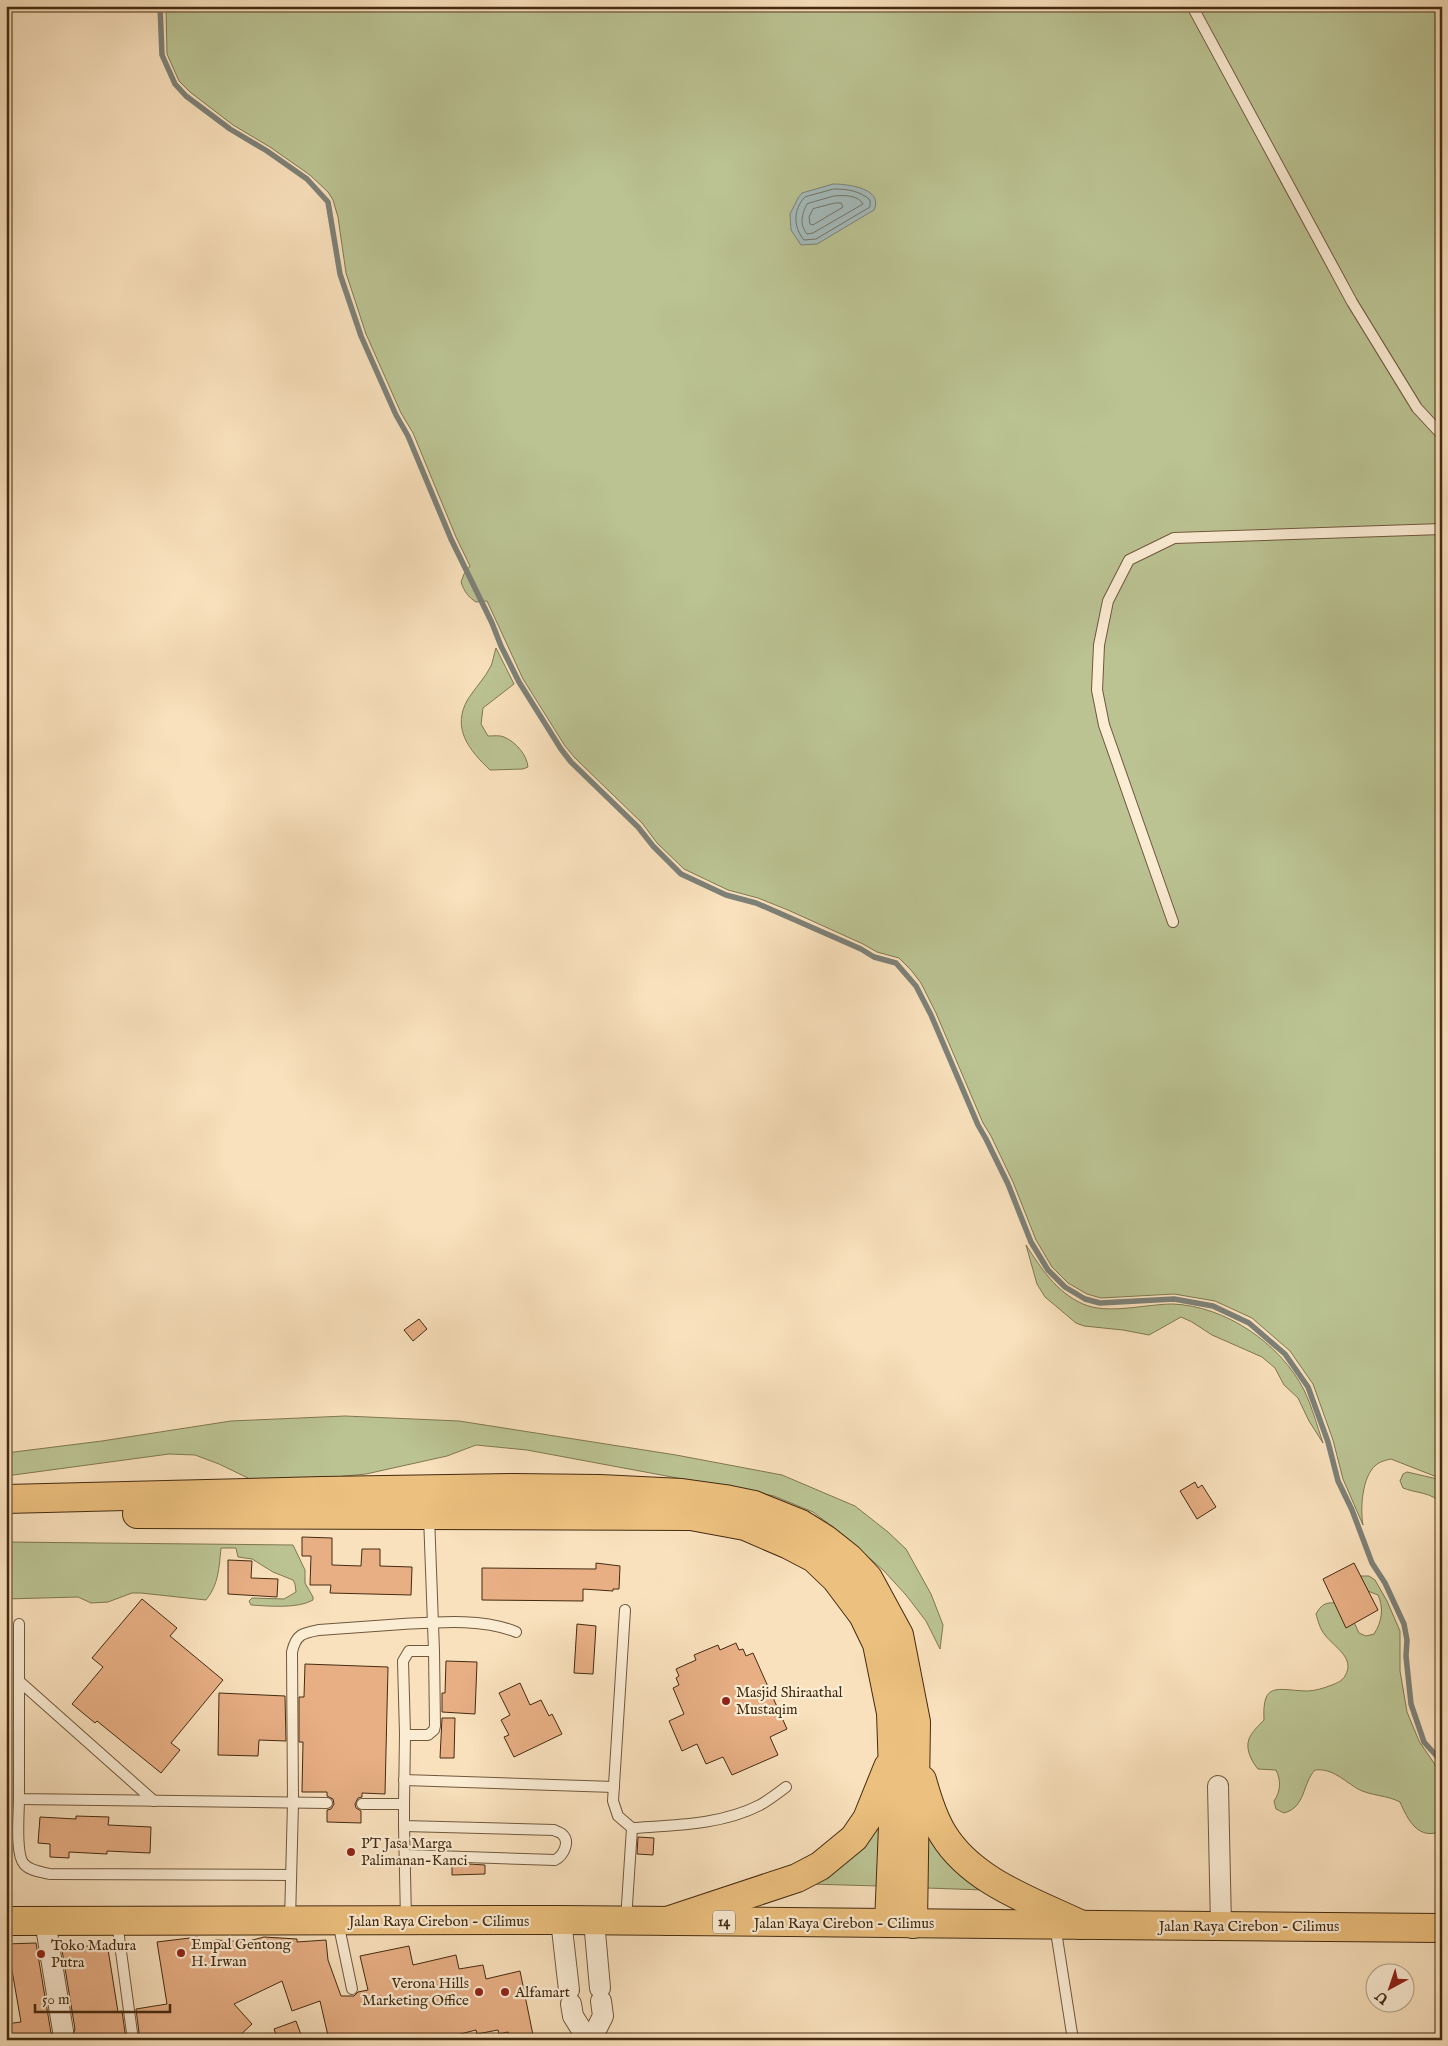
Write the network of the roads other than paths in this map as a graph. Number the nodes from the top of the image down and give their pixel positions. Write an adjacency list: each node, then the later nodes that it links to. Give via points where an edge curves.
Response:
1 (1192, 6): 2 (lane, via 1352,302 1417,408)
2 (1442, 435)
3 (1442, 529): 4 (lane, via 1174,538 1129,560 1108,601 1099,645 1097,690 1104,725)
4 (1173, 922)
5 (6, 1499): 15 (highway, via 514,1488 682,1493 754,1505 801,1524 825,1539 868,1578 898,1635 916,1722)
6 (6, 1512): 7 (highway)
7 (428, 1514): 9 (lane); 15 (highway, via 691,1516 745,1526 790,1545 814,1558 836,1579 862,1615 877,1644)
8 (625, 1610): 18 (lane)
9 (433, 1623): 11 (lane, via 491,1625); 12 (lane); 22 (lane, via 319,1630 304,1633 295,1640 292,1652)
10 (19, 1624): 13 (lane)
11 (516, 1632)
12 (434, 1651): 14 (lane, via 409,1651 404,1656); 14 (lane, via 434,1730 428,1735)
13 (19, 1682): 20 (lane); 21 (lane)
14 (404, 1734): 16 (lane)
15 (903, 1757): 39 (highway, via 854,1838 826,1862 798,1878); 40 (highway); 42 (highway, via 925,1793 943,1834 955,1850 984,1876)
16 (404, 1780): 18 (lane); 25 (lane)
17 (1218, 1786): 43 (street)
18 (614, 1787): 27 (lane, via 618,1816)
19 (786, 1787): 27 (lane, via 762,1804 739,1814 714,1820)
20 (19, 1799): 21 (lane); 29 (lane, via 20,1855 24,1864 39,1872)
21 (154, 1801): 22 (lane)
22 (293, 1803): 23 (lane); 29 (lane)
23 (327, 1803)
24 (362, 1804): 25 (lane)
25 (404, 1804): 26 (lane)
26 (404, 1826): 28 (lane); 28 (lane, via 554,1830 565,1839 565,1848 555,1860)
27 (632, 1828): 38 (lane)
28 (405, 1855): 31 (lane)
29 (291, 1875): 30 (lane)
30 (290, 1920): 35 (highway, Jalan Raya Cirebon - Cilimus / 14); 36 (highway, Jalan Raya Cirebon - Cilimus / 14)
31 (406, 1920): 32 (highway, Jalan Raya Cirebon - Cilimus / 14); 36 (highway, Jalan Raya Cirebon - Cilimus / 14)
32 (561, 1920): 37 (highway, Jalan Raya Cirebon - Cilimus / 14); 48 (street, via 572,2016)
33 (6, 1921): 34 (highway, Jalan Raya Cirebon - Cilimus / 14)
34 (45, 1921): 35 (highway, Jalan Raya Cirebon - Cilimus / 14); 46 (street)
35 (116, 1921): 47 (lane)
36 (338, 1921): 45 (lane)
37 (594, 1921): 38 (highway, Jalan Raya Cirebon - Cilimus / 14); 48 (street, via 603,2016)
38 (626, 1921): 39 (highway, Jalan Raya Cirebon - Cilimus / 14)
39 (667, 1922): 40 (highway, Jalan Raya Cirebon - Cilimus / 14)
40 (901, 1923): 41 (highway, Jalan Raya Cirebon - Cilimus / 14)
41 (1055, 1925): 42 (highway, Jalan Raya Cirebon - Cilimus / 14); 49 (lane)
42 (1082, 1925): 43 (highway, Jalan Raya Cirebon - Cilimus / 14)
43 (1221, 1926): 44 (highway, Jalan Raya Cirebon - Cilimus / 14)
44 (1442, 1928)
45 (352, 1989)
46 (63, 2031)
47 (134, 2040)
48 (589, 2040)
49 (1073, 2040)

